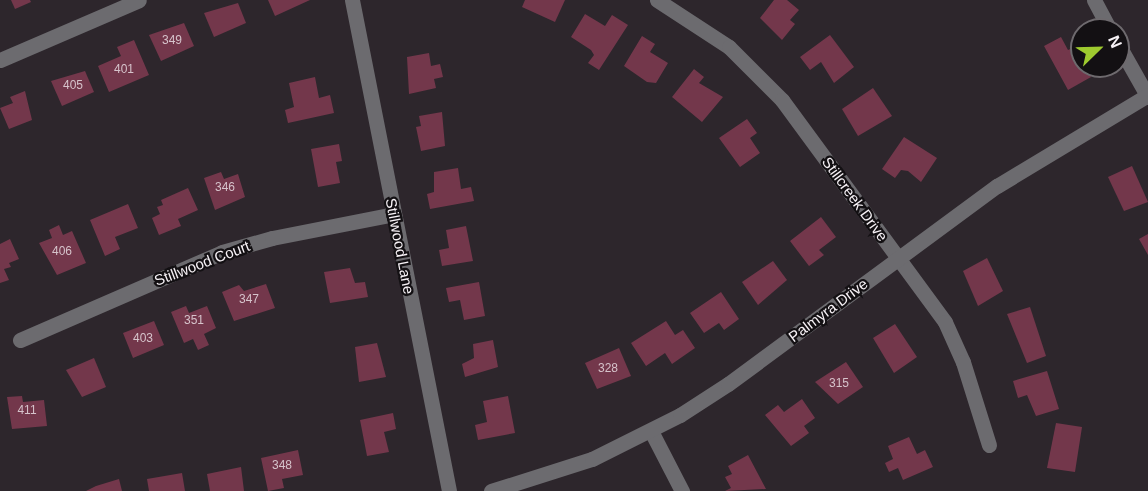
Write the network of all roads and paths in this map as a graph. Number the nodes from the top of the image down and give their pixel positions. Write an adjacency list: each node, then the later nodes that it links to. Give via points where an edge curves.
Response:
1 (139, 0): 6 (street)
2 (352, 0): 9 (street, Stillwood Lane)
3 (657, 0): 10 (street, Stillcreek Drive, via 729,47 766,80)
4 (1094, 0): 5 (street)
5 (1104, 18)
6 (0, 60)
7 (1130, 65): 8 (street)
8 (1148, 96): 10 (street, Palmyra Drive, via 997,186)
9 (394, 214): 11 (street, Stillwood Court, via 222,252); 14 (street, Stillwood Lane)
10 (898, 258): 12 (street, Palmyra Drive, via 729,384); 13 (street, Stillcreek Drive, via 951,333)
11 (20, 340)
12 (651, 431): 15 (street, Palmyra Drive, via 561,471); 16 (street)
13 (989, 446)
14 (449, 491)
15 (491, 491)
16 (682, 491)

